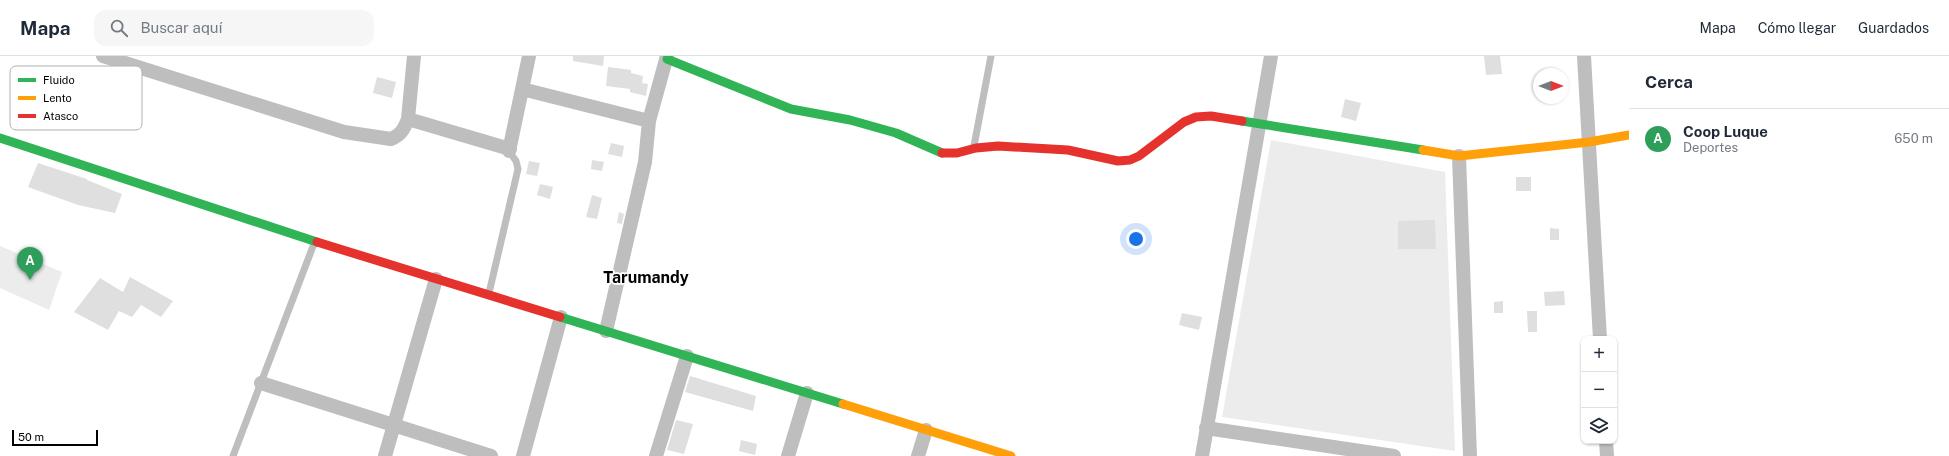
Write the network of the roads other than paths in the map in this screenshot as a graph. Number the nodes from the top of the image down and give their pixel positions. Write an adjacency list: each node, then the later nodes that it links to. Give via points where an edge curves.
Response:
1 (103, 56): 8 (street)
2 (414, 56): 11 (street)
3 (529, 56): 10 (street)
4 (991, 56): 17 (lane)
5 (1272, 56): 13 (street)
6 (1584, 56): 16 (street)
7 (667, 58): 12 (street); 17 (street, via 791,110 850,120 896,133 944,154)
8 (135, 66)
9 (142, 68): 11 (street, via 344,132 391,139 398,136)
10 (522, 90): 12 (street); 18 (street)
11 (408, 119): 18 (street)
12 (649, 121): 24 (street, via 645,162)
13 (1260, 124): 17 (street, via 1211,116 1196,117 1184,122 1130,160 1118,161 1068,150 998,146); 19 (street); 30 (street)
14 (1629, 135): 16 (street)
15 (0, 138): 20 (street)
16 (1589, 142): 19 (street); 25 (street)
17 (973, 149)
18 (510, 150): 22 (lane, via 518,169)
19 (1459, 156): 44 (street)
20 (315, 241): 21 (street); 27 (lane)
21 (436, 279): 22 (street); 29 (street)
22 (488, 295): 23 (street)
23 (561, 317): 24 (street); 37 (street)
24 (606, 331): 26 (street)
25 (1600, 336)
26 (687, 356): 28 (street); 38 (street)
27 (261, 383): 29 (street); 34 (lane)
28 (807, 393): 31 (street); 39 (street)
29 (393, 425): 35 (street); 36 (street)
30 (1206, 428): 33 (street); 42 (street)
31 (926, 430): 40 (street); 41 (street)
32 (1606, 444): 45 (street)
33 (1344, 452): 43 (street)
34 (233, 456)
35 (384, 456)
36 (491, 456)
37 (523, 456)
38 (656, 456)
39 (788, 456)
40 (918, 456)
41 (1011, 456)
42 (1202, 456)
43 (1394, 456)
44 (1470, 456)
45 (1607, 456)

